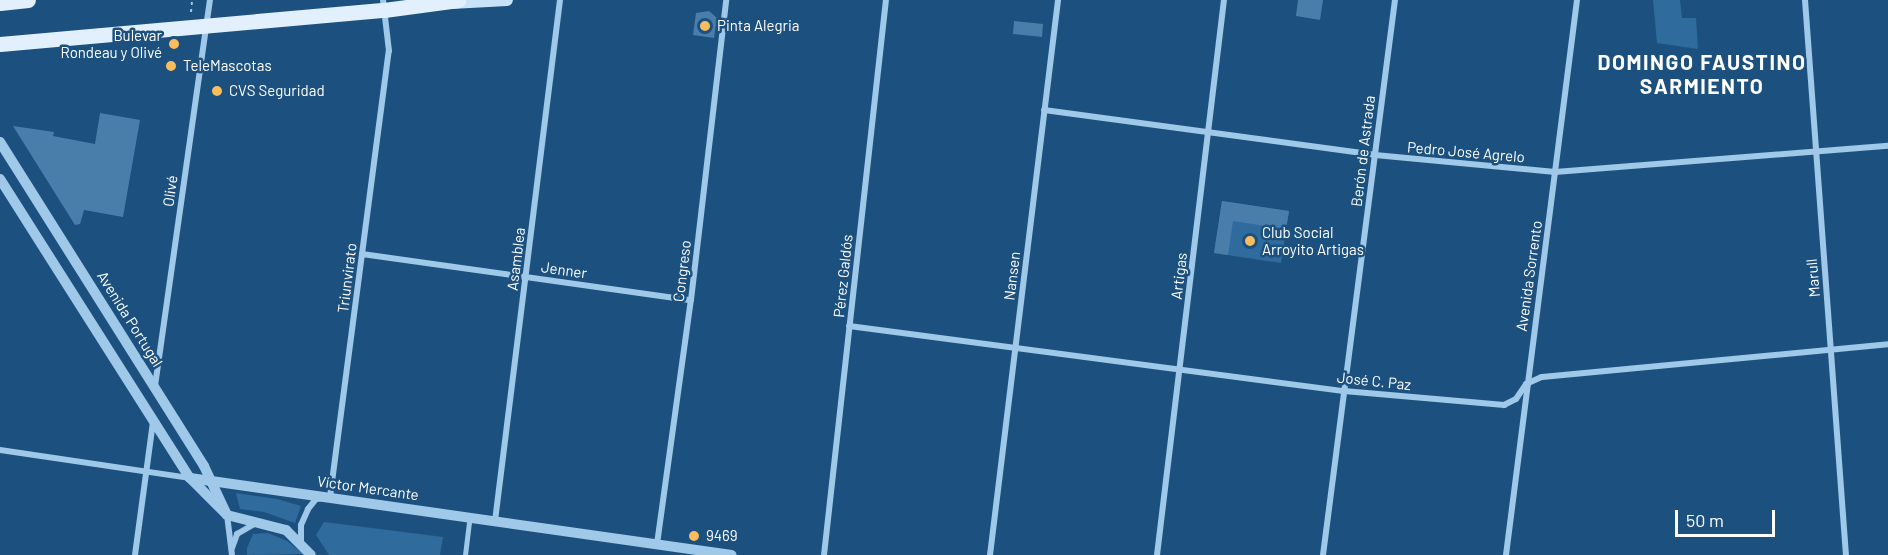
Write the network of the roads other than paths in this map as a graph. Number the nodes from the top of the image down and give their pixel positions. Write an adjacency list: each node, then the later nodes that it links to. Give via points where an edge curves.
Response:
1 (28, 0): 13 (main road)
2 (210, 0): 16 (street, Olivé)
3 (458, 0): 14 (main road)
4 (507, 0): 14 (main road)
5 (560, 0): 27 (street, Asamblea)
6 (726, 0): 28 (street, Congreso)
7 (886, 0): 29 (street, Pérez Galdós)
8 (1058, 0): 18 (street, Nansen)
9 (1224, 0): 19 (street, Artigas)
10 (1395, 0): 23 (street, Berón de Astrada)
11 (1577, 0): 24 (street, Avenida Sorrento)
12 (1805, 0): 22 (street, Marull)
13 (0, 3)
14 (437, 4): 15 (main road)
15 (383, 5): 16 (main road); 26 (street, Triunvirato, via 389,51)
16 (207, 24): 17 (main road); 35 (street, Olivé)
17 (0, 44)
18 (1044, 110): 19 (street, Pedro José Agrelo); 31 (street, Nansen)
19 (1208, 132): 23 (street, Pedro José Agrelo); 33 (street, Artigas)
20 (0, 142): 35 (street, Avenida Portugal)
21 (1888, 146): 22 (street, Pedro José Agrelo)
22 (1815, 152): 24 (street, Pedro José Agrelo); 32 (street, Marull)
23 (1375, 155): 24 (street, Pedro José Agrelo); 36 (street, Berón de Astrada)
24 (1556, 172): 34 (street, Avenida Sorrento)
25 (0, 179): 37 (street)
26 (362, 254): 27 (street, Jenner); 42 (street, Triunvirato)
27 (526, 277): 28 (street, Jenner); 45 (street, Asamblea)
28 (691, 300): 48 (street, Congreso)
29 (849, 326): 31 (street, José C. Paz); 54 (street, Pérez Galdós)
30 (1888, 344): 32 (street, José C. Paz)
31 (1016, 348): 33 (street, José C. Paz); 55 (street, Nansen)
32 (1831, 348): 34 (street, José C. Paz, via 1542,377); 59 (street, Marull)
33 (1179, 369): 36 (street, José C. Paz); 56 (street, Artigas)
34 (1526, 384): 36 (street, José C. Paz, via 1516,399 1504,405); 58 (street, Avenida Sorrento)
35 (155, 386): 41 (street, Avenida Portugal)
36 (1344, 391): 57 (street, Berón de Astrada)
37 (153, 421): 39 (street); 40 (street)
38 (0, 450): 39 (street, Víctor Mercante)
39 (147, 470): 40 (street, Víctor Mercante); 50 (street)
40 (190, 478): 41 (street, Víctor Mercante); 43 (street)
41 (213, 482): 42 (street, Víctor Mercante); 43 (street, Avenida Portugal)
42 (330, 497): 44 (street, Víctor Mercante); 47 (street, via 316,499 308,509 301,525)
43 (227, 515): 46 (street); 49 (street)
44 (470, 517): 45 (street, Víctor Mercante); 52 (lane)
45 (495, 521): 48 (street, Víctor Mercante)
46 (265, 523): 47 (street, via 286,530); 49 (street, via 250,524 237,534)
47 (301, 543): 51 (street)
48 (657, 544): 53 (street, Víctor Mercante)
49 (232, 552)
50 (135, 555)
51 (311, 555)
52 (465, 555)
53 (732, 555)
54 (824, 555)
55 (990, 555)
56 (1157, 555)
57 (1323, 555)
58 (1506, 555)
59 (1846, 555)

